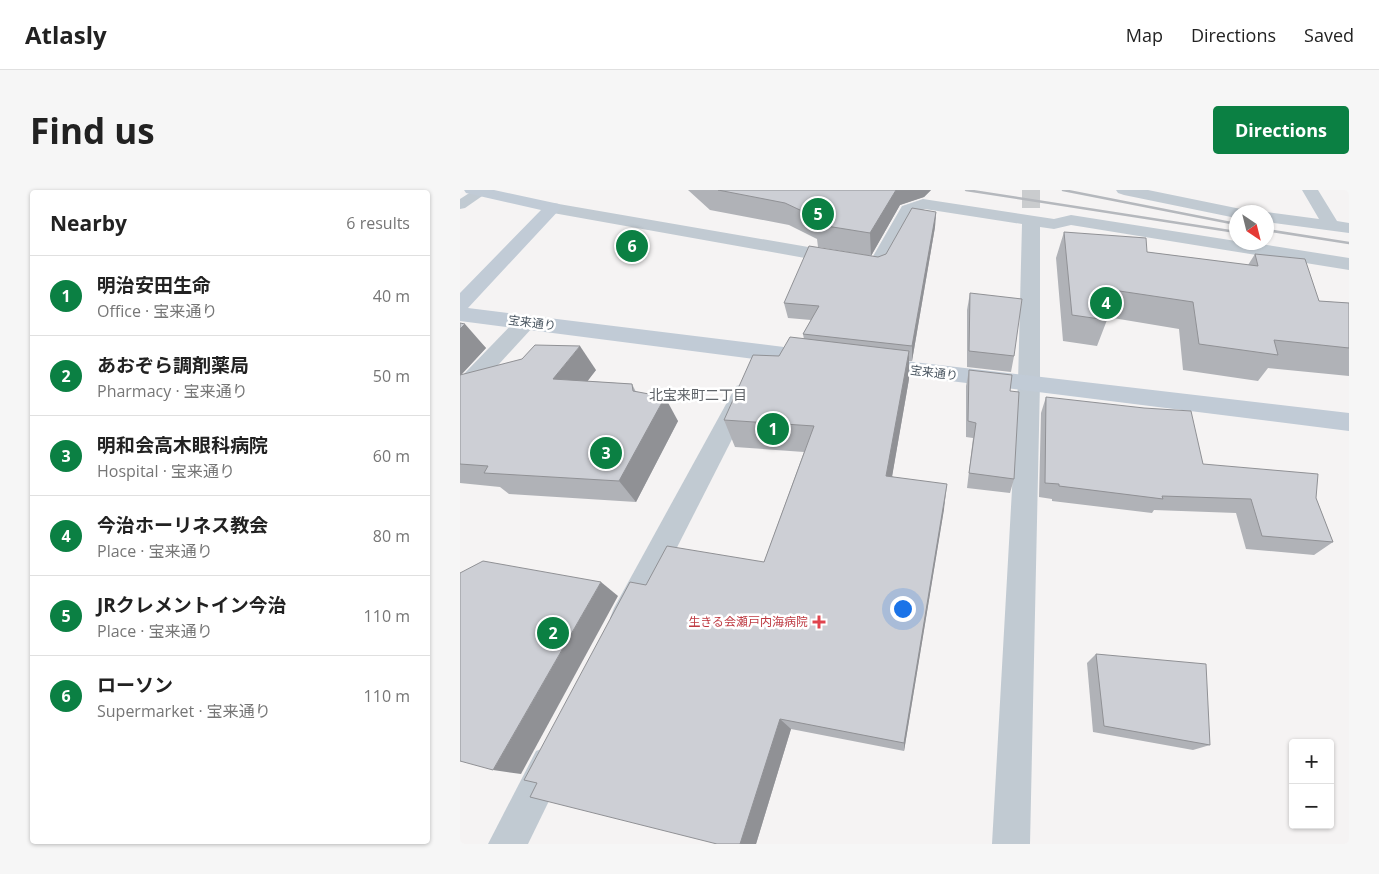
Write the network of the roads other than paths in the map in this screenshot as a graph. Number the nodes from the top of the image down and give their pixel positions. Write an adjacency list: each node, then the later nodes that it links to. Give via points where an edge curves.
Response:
1 (1124, 190): 7 (street)
2 (1310, 190): 10 (street)
3 (476, 191): 5 (lane); 6 (street)
4 (567, 196): 6 (street)
5 (460, 205)
6 (553, 208): 9 (street, via 878,265 908,210 923,204); 13 (street)
7 (1229, 212)
8 (1274, 218): 10 (street)
9 (1030, 221): 12 (street, via 1054,224 1071,220); 17 (street)
10 (1331, 225): 11 (street)
11 (1349, 228)
12 (1349, 264)
13 (460, 306)
14 (460, 314): 15 (street, 宝来通り)
15 (526, 322): 16 (street, 宝来通り); 18 (street)
16 (764, 353): 17 (street, 宝来通り); 20 (street)
17 (1029, 383): 19 (street, 宝来通り); 23 (street)
18 (460, 392)
19 (1349, 422)
20 (612, 642)
21 (562, 739): 22 (street)
22 (507, 844)
23 (1011, 844)

